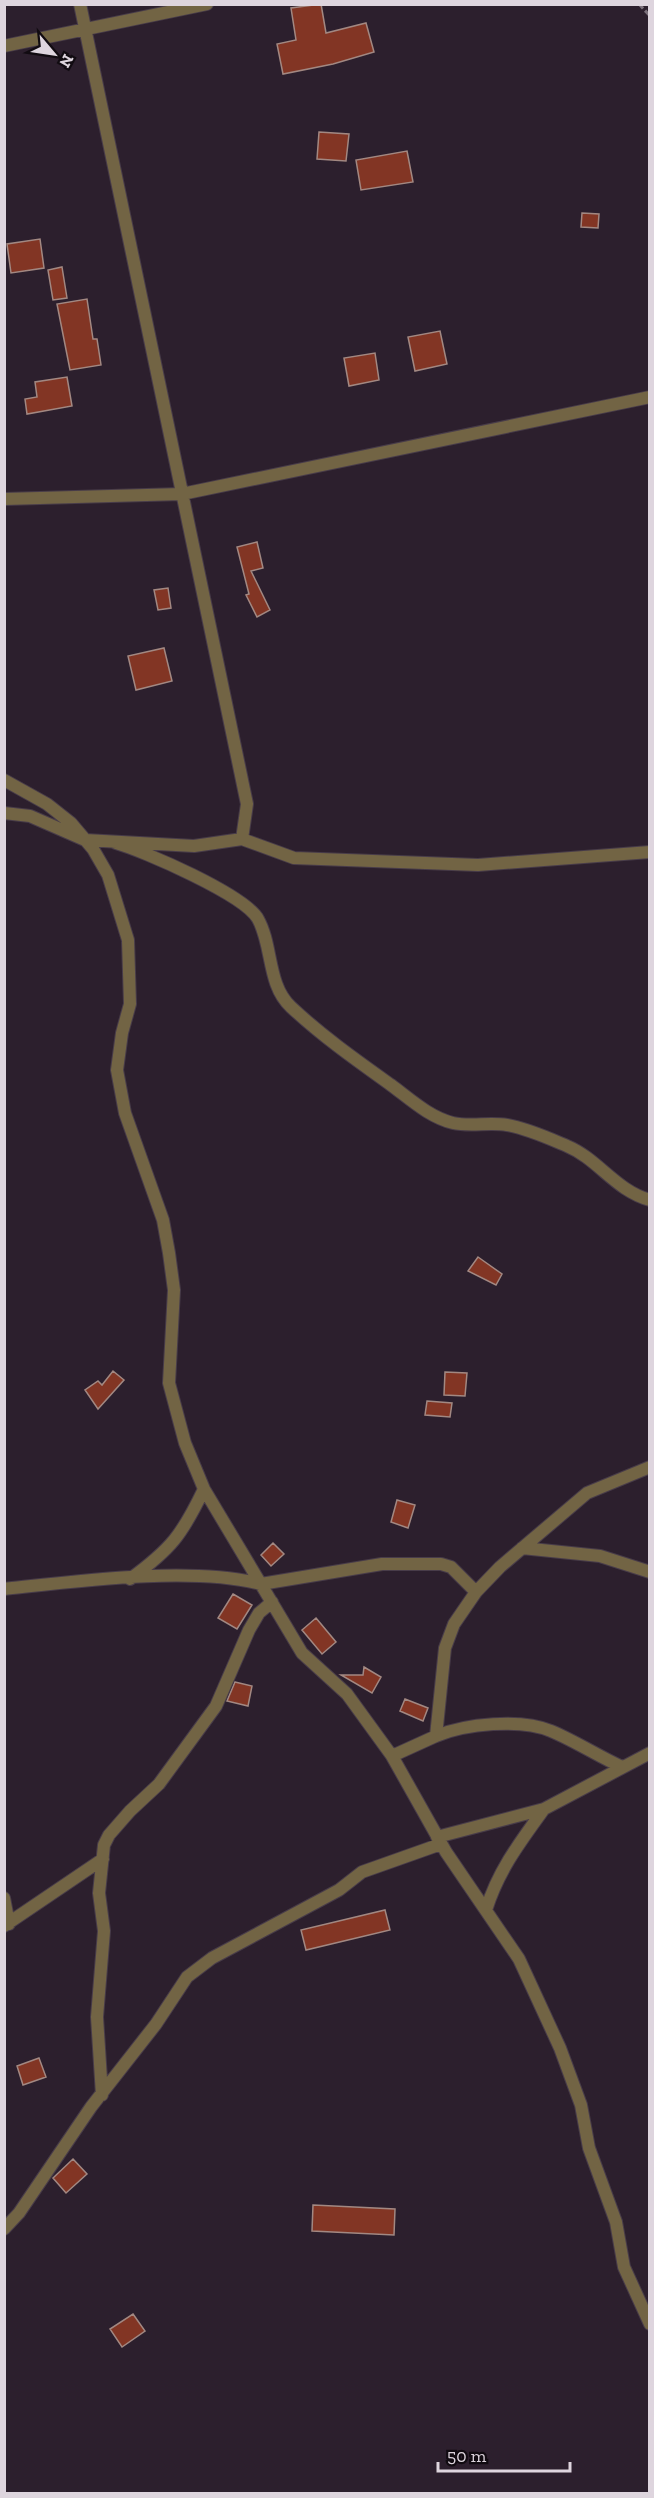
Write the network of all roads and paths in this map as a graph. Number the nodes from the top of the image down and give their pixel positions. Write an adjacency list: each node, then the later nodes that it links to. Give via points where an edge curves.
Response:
1 (80, 4): 5 (street)
2 (207, 4): 5 (street)
3 (639, 4): 4 (path)
4 (650, 16)
5 (86, 30): 6 (street); 8 (street)
6 (4, 46)
7 (650, 397): 8 (street)
8 (182, 494): 9 (street); 12 (street, via 247,804)
9 (4, 500)
10 (4, 780): 13 (street, via 47,804)
11 (4, 813): 13 (street, via 30,816)
12 (242, 839): 14 (street, via 194,846); 15 (street, via 294,858 478,865)
13 (85, 840): 14 (street); 18 (street, via 108,875 128,940 130,1004 117,1070 125,1113 164,1220 174,1290 169,1383 184,1443)
14 (116, 843): 16 (street, via 153,856 246,905 258,919 275,981 289,1005 356,1062 411,1100 455,1123 508,1125 567,1146 631,1193)
15 (650, 852)
16 (650, 1200)
17 (650, 1467): 19 (street, via 587,1493)
18 (204, 1490): 21 (street, via 180,1535 165,1553); 22 (street)
19 (522, 1548): 20 (street, via 600,1556); 24 (street)
20 (650, 1572)
21 (130, 1579): 22 (street, via 181,1576); 23 (street)
22 (261, 1584): 24 (street, via 382,1563 441,1564 451,1567); 25 (street)
23 (4, 1589)
24 (476, 1592): 26 (street, via 454,1624 445,1648)
25 (272, 1602): 28 (street, via 302,1653 347,1694); 32 (street, via 259,1613 249,1630 216,1706 159,1784 109,1835)
26 (436, 1736): 28 (street); 29 (street, via 465,1727 541,1727)
27 (650, 1753): 29 (street)
28 (392, 1756): 31 (street)
29 (622, 1767): 30 (street)
30 (544, 1809): 31 (street); 34 (street, via 508,1858)
31 (439, 1840): 34 (street); 36 (street, via 362,1872 311,1907 212,1958 180,1985)
32 (103, 1858): 35 (street); 36 (street, via 99,1893 104,1931 98,2017)
33 (4, 1898): 35 (street)
34 (486, 1910): 38 (street, via 519,1959 560,2048 616,2222 624,2267)
35 (7, 1925)
36 (102, 2095): 37 (street)
37 (4, 2229)
38 (650, 2324)

